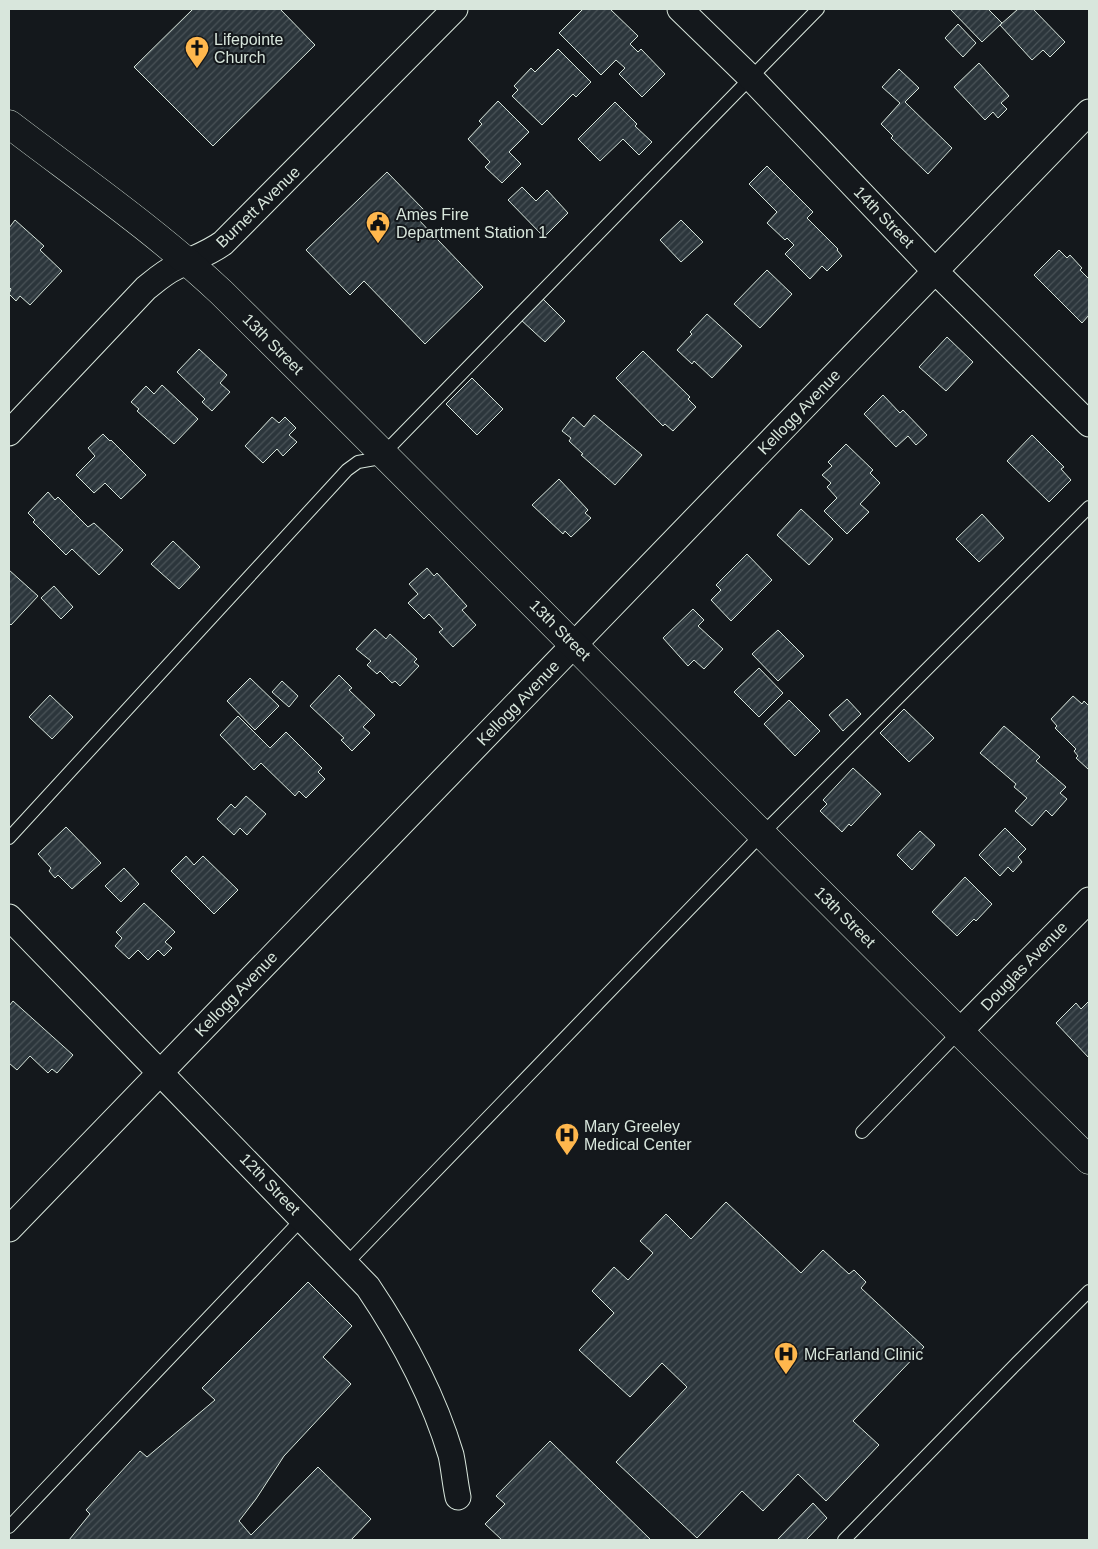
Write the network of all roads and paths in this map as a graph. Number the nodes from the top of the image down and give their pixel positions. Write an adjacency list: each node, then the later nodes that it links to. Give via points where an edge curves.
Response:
1 (455, 9): 7 (street, Burnett Avenue, via 222,243)
2 (680, 9): 4 (street, 14th Street)
3 (818, 9): 4 (lane)
4 (751, 78): 8 (street, 14th Street); 11 (lane)
5 (1089, 112): 8 (street, Kellogg Avenue)
6 (9, 124): 7 (main road, 13th Street)
7 (189, 262): 10 (street, Burnett Avenue, via 163,274 146,288); 11 (main road, 13th Street)
8 (935, 271): 9 (street, 14th Street); 13 (street, Kellogg Avenue)
9 (1089, 424)
10 (9, 433)
11 (384, 454): 13 (main road, 13th Street); 15 (lane, via 358,462 347,470)
12 (1089, 507): 14 (lane)
13 (574, 644): 14 (main road, 13th Street); 19 (street, Kellogg Avenue)
14 (762, 834): 18 (main road, 13th Street); 24 (lane)
15 (9, 838)
16 (1089, 900): 18 (street, Douglas Avenue)
17 (9, 917): 19 (street, 12th Street)
18 (959, 1032): 20 (lane); 21 (main road, 13th Street)
19 (161, 1072): 22 (street, 12th Street); 23 (street, Kellogg Avenue)
20 (862, 1132)
21 (1089, 1160)
22 (303, 1218): 24 (street, 12th Street); 27 (lane)
23 (9, 1229)
24 (346, 1264): 26 (street, 12th Street, via 368,1287 391,1322 423,1382 451,1456)
25 (1089, 1291): 28 (lane)
26 (458, 1497)
27 (9, 1527)
28 (844, 1540)

